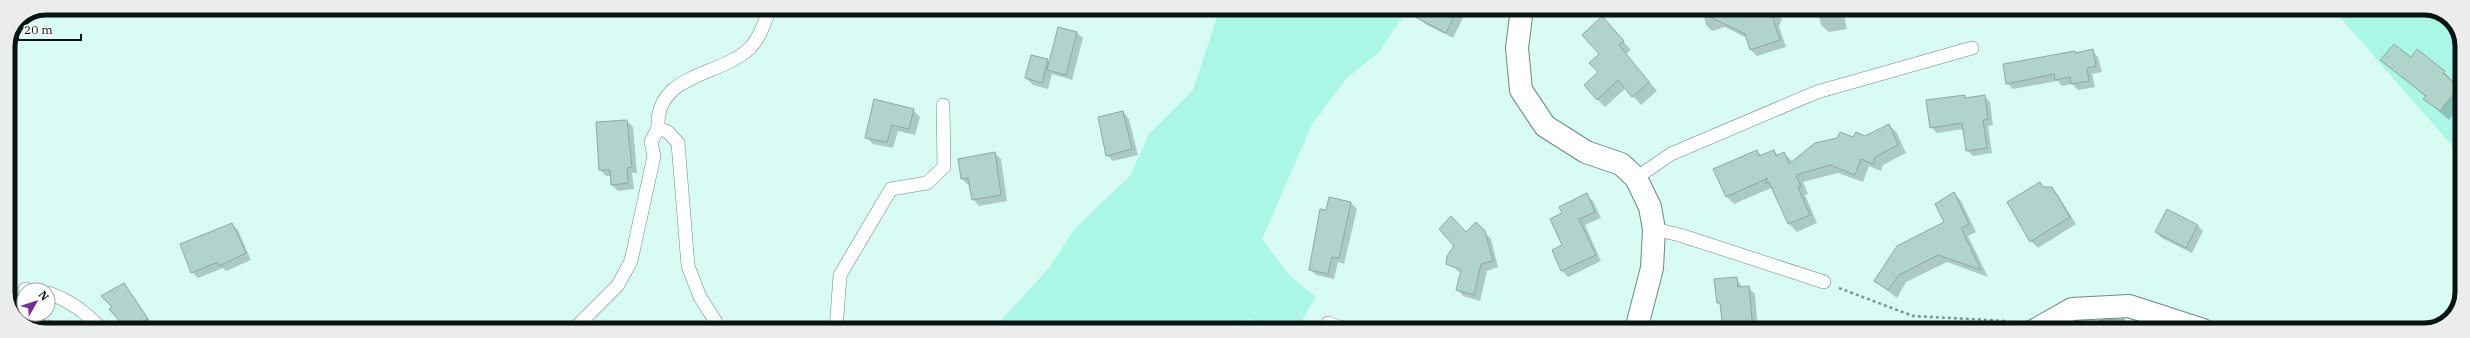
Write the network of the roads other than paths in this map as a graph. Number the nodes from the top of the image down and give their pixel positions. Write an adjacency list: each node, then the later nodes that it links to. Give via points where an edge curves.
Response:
1 (767, 15): 5 (lane, via 752,46 740,56 682,83 666,96 657,116)
2 (1521, 15): 6 (street, via 1517,48 1521,90 1545,126 1586,152 1621,164)
3 (1972, 48): 6 (lane, via 1817,92 1671,154)
4 (942, 105): 13 (lane, via 944,167 927,183 891,189 840,275)
5 (658, 128): 11 (lane, via 651,142 654,156 631,261 618,285); 12 (lane, via 668,132 678,143 688,266 700,297)
6 (1636, 178): 7 (street, via 1650,207)
7 (1654, 229): 8 (lane, via 1680,235); 14 (street, via 1652,268)
8 (1824, 282)
9 (56, 295): 10 (lane)
10 (96, 323)
11 (580, 323)
12 (717, 323)
13 (837, 323)
14 (1638, 323)
15 (2047, 323): 16 (street, via 2072,309 2130,306)
16 (2182, 323)

